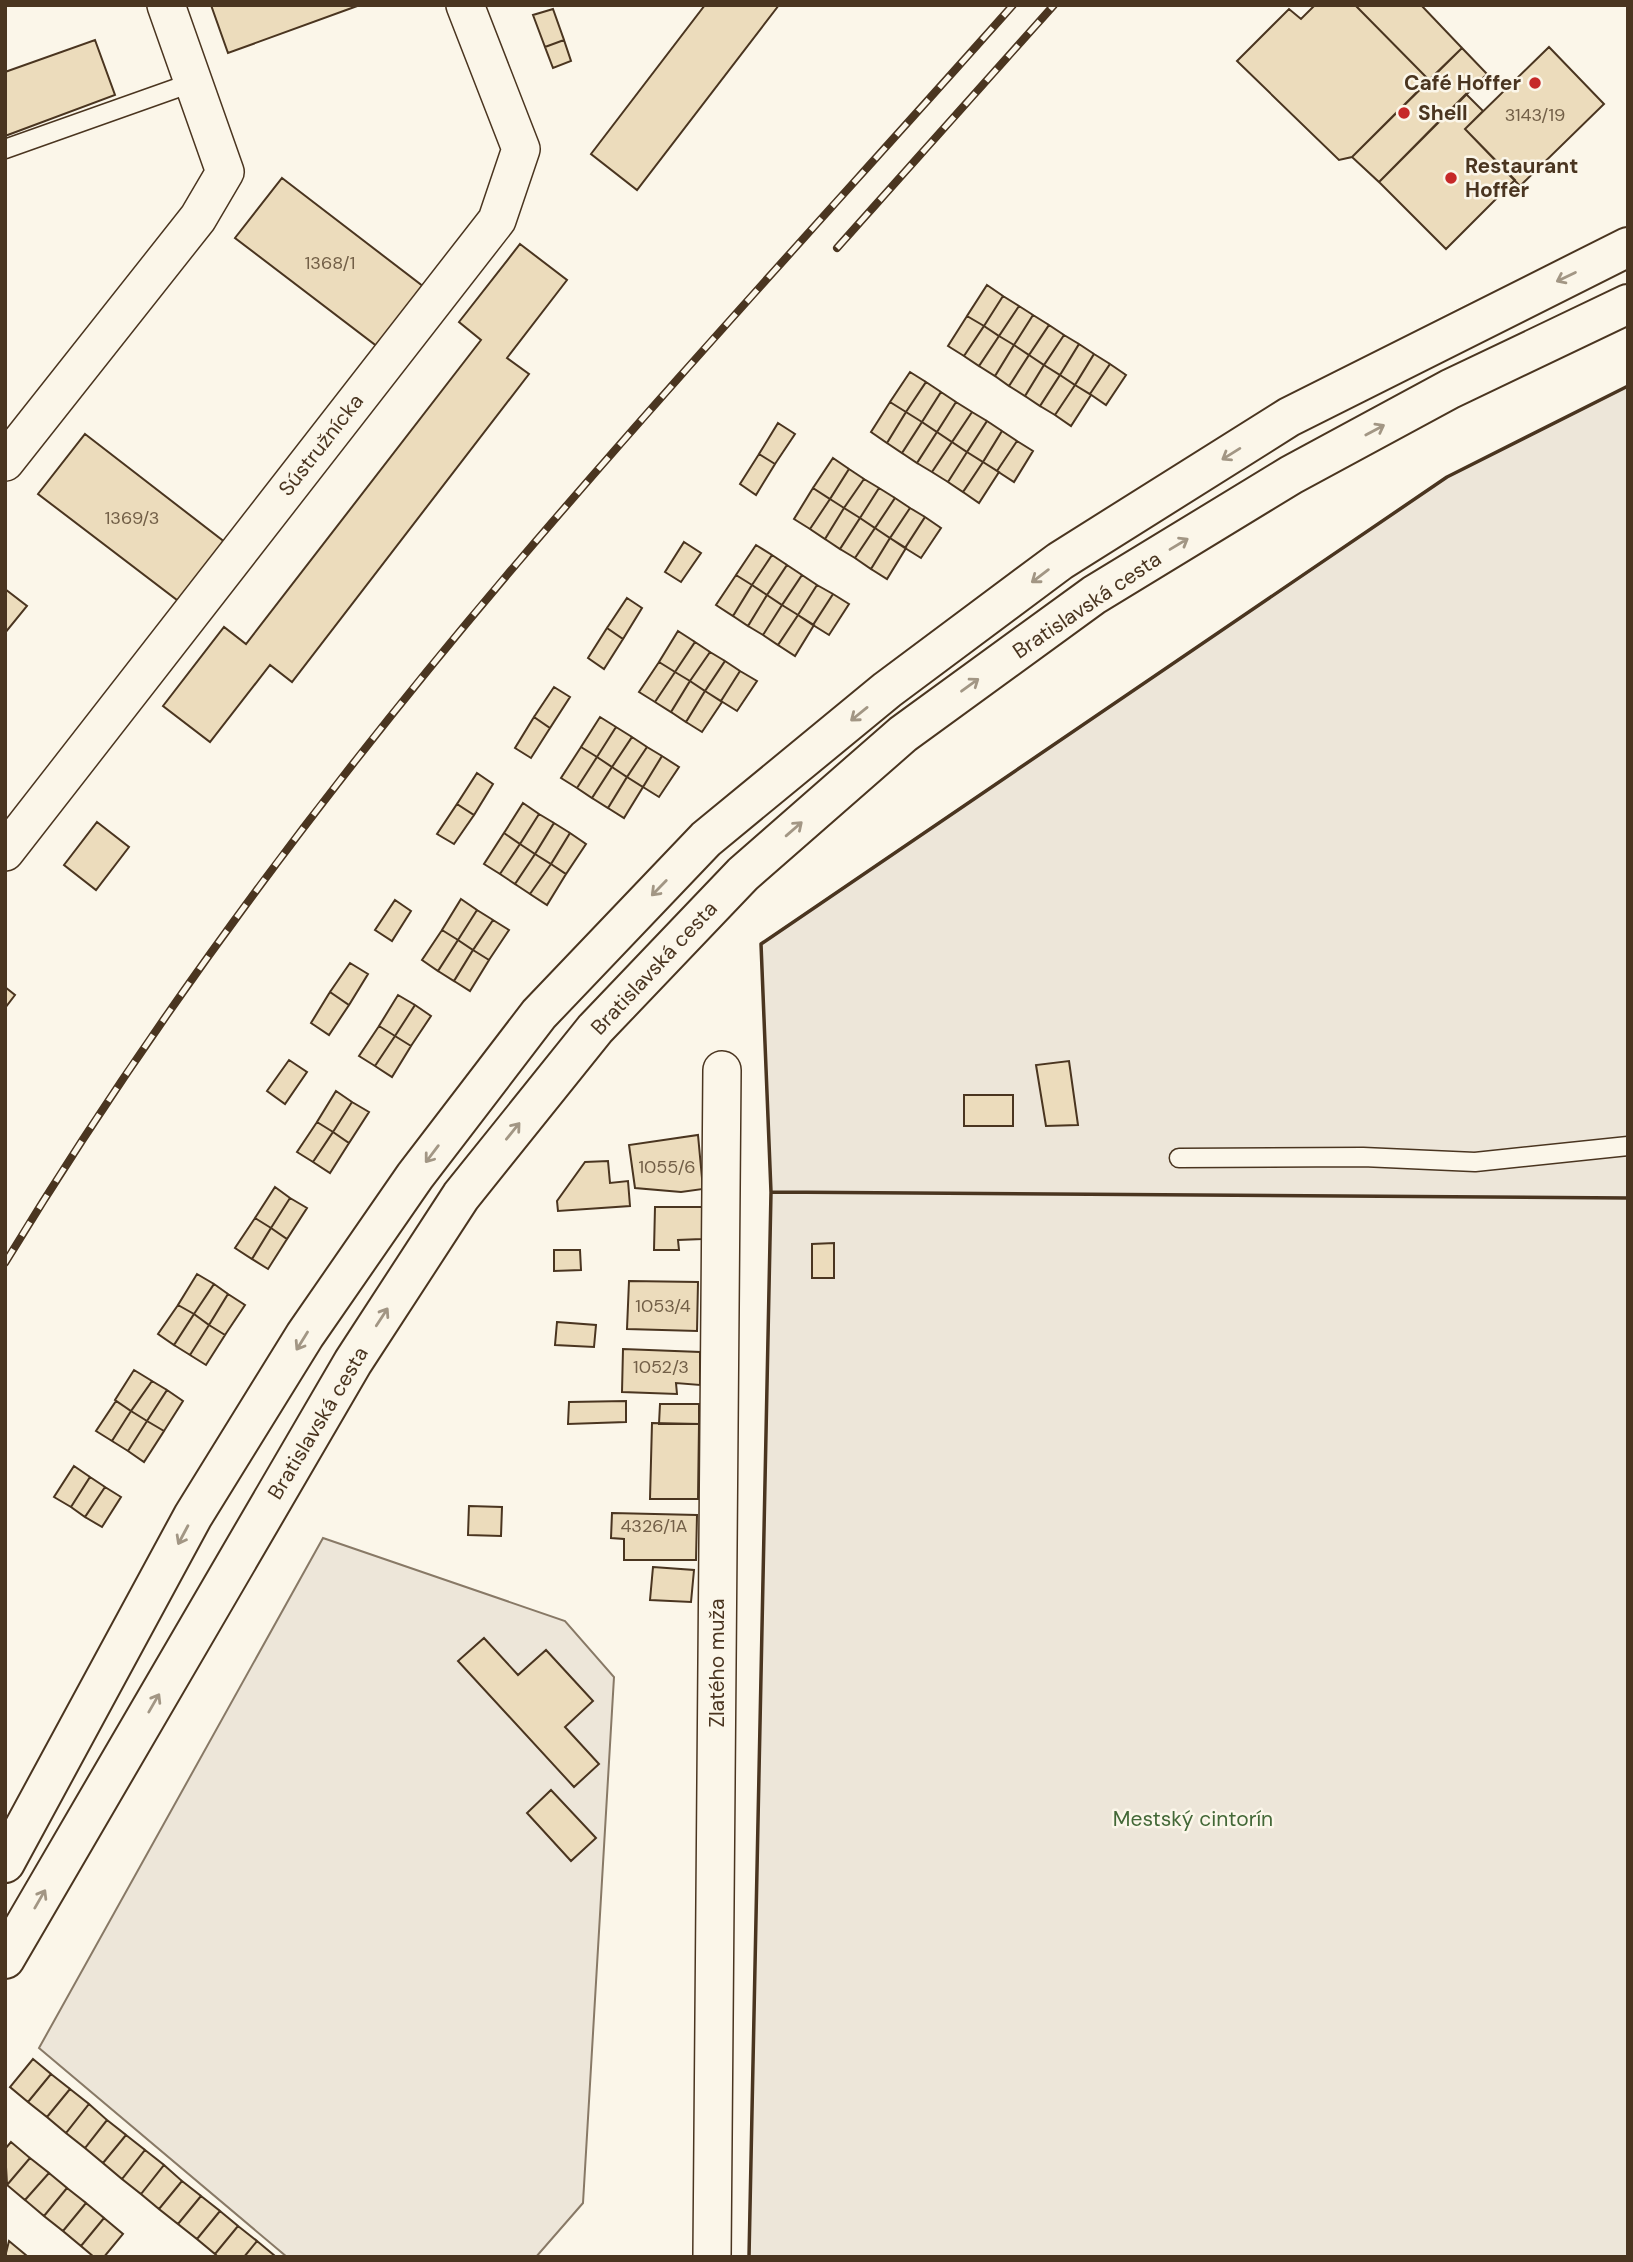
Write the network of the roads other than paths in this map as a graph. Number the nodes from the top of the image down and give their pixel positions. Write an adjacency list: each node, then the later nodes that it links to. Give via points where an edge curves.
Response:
1 (166, 5): 3 (street)
2 (465, 5): 8 (street, Sústružnícka, via 521,149 497,220)
3 (194, 82): 4 (lane); 7 (street, via 225,172 198,218)
4 (5, 149)
5 (1628, 247): 12 (main road, one-way to 12, via 1289,417 1060,561 887,690 706,839 539,1014 415,1176 305,1335 193,1516)
6 (1628, 304): 13 (main road, Bratislavská cesta, one-way to 6, via 353,1362 461,1196 594,1029 743,874 903,734 1094,596 1291,475 1450,389)
7 (5, 462)
8 (5, 852)
9 (722, 1070): 14 (street, Zlatého muža)
10 (1628, 1146): 11 (lane, via 1475,1162)
11 (1179, 1158)
12 (5, 1863)
13 (5, 1958)
14 (712, 2257)

